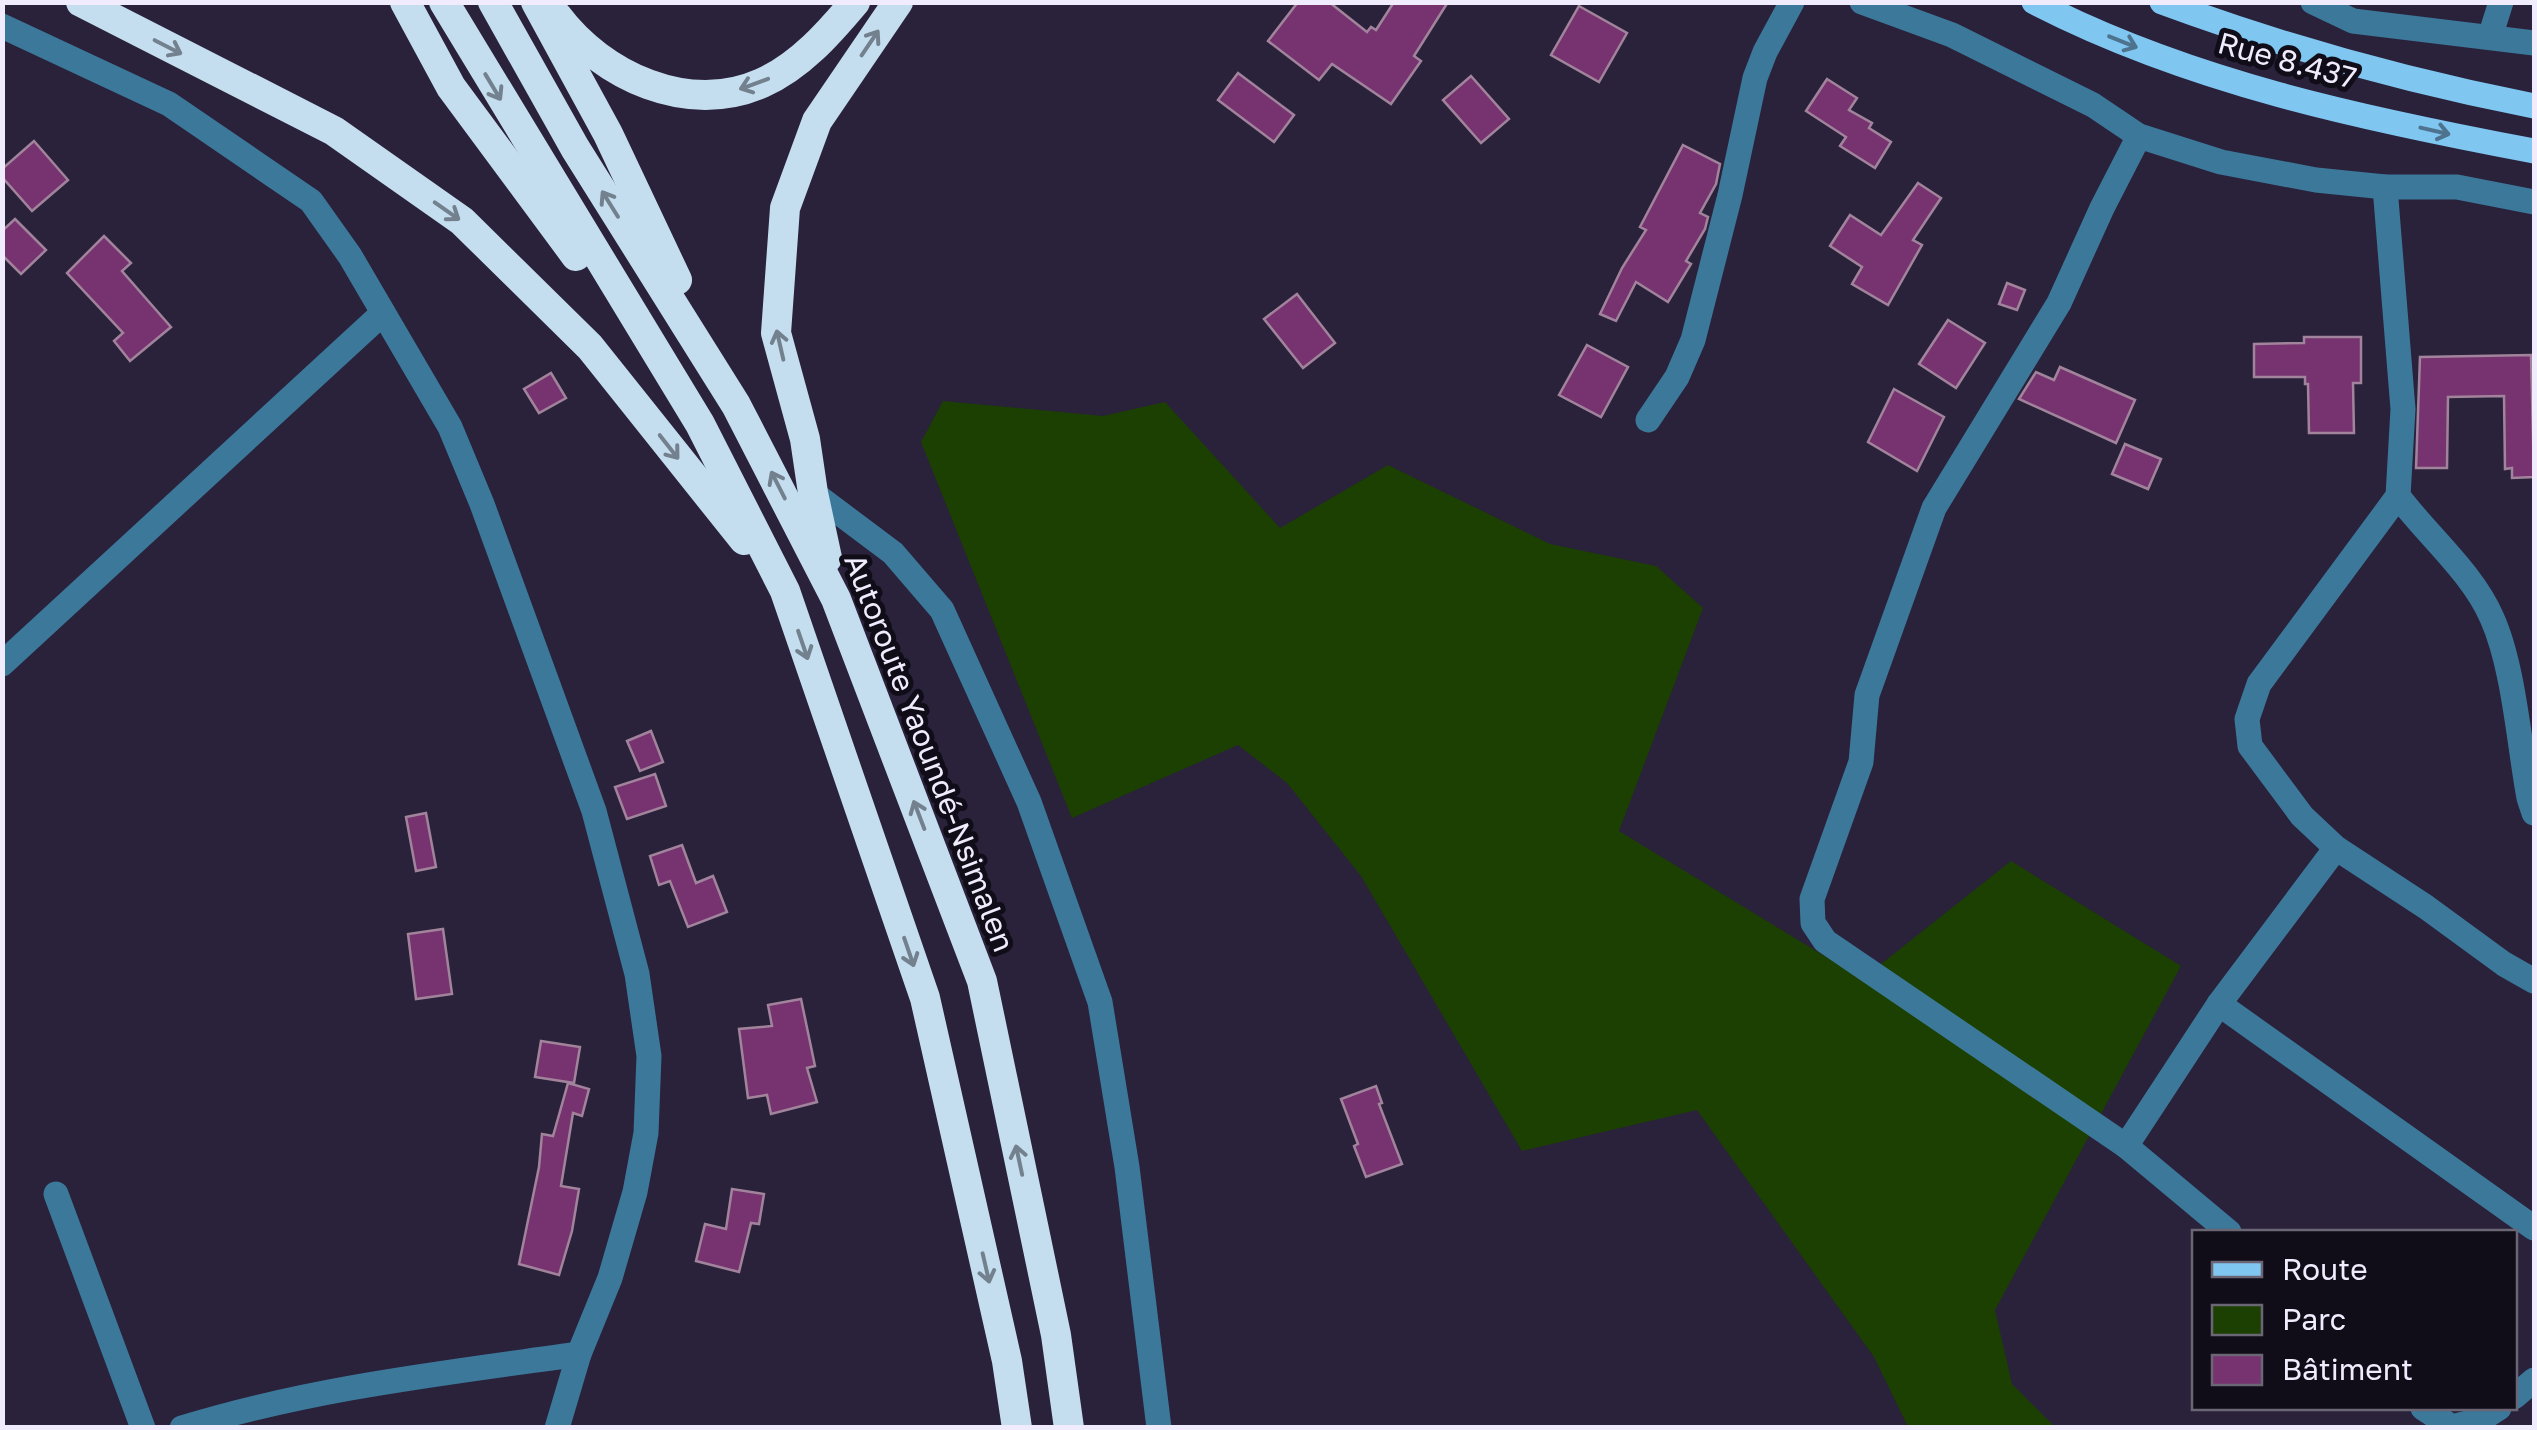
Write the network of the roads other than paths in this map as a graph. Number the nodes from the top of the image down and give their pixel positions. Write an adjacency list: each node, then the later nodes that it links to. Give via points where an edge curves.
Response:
1 (81, 2): 29 (highway, one-way to 29, via 334,132 462,221 590,347)
2 (404, 2): 26 (highway, via 451,87)
3 (444, 2): 26 (highway, one-way to 26)
4 (493, 2): 24 (highway, Autoroute Yaoundé-Nsimalen, one-way to 4, via 575,148)
5 (536, 2): 24 (highway, via 608,134)
6 (546, 2): 7 (highway, one-way to 6, via 797,62 762,84 722,94 640,83 572,37)
7 (855, 2)
8 (898, 2): 27 (highway, one-way to 8, via 806,440 776,332 785,208 818,121)
9 (1792, 2): 25 (street, via 1755,78 1693,340 1678,377)
10 (1862, 2): 19 (street, via 1952,35)
11 (2034, 2): 20 (main road, Rue 8.437, one-way to 20, via 2193,70)
12 (2162, 2): 18 (main road, Rue 8.437, via 2332,59)
13 (2312, 2): 16 (street, via 2353,21)
14 (2501, 2): 16 (street)
15 (2, 26): 23 (street, via 170,104 311,201)
16 (2490, 37): 17 (street)
17 (2534, 43)
18 (2534, 106)
19 (2139, 136): 21 (street, via 2221,162); 36 (street, via 2059,303 1934,508 1867,695 1861,762 1812,899 1825,941)
20 (2534, 151)
21 (2385, 187): 22 (street, via 2456,187); 28 (street, via 2403,409)
22 (2534, 202)
23 (383, 313): 31 (street); 40 (street, via 450,428 489,522 594,811 638,974 650,1056 646,1133 610,1278)
24 (736, 405): 30 (highway, Autoroute Yaoundé-Nsimalen, one-way to 24)
25 (1648, 420)
26 (700, 424): 29 (highway)
27 (812, 493): 30 (highway); 48 (street, via 893,553 942,610 1029,802 1100,1002)
28 (2398, 496): 32 (street, via 2492,618); 33 (street, via 2259,684 2247,719 2250,746 2270,776)
29 (784, 592): 46 (highway, one-way to 46, via 925,998)
30 (836, 599): 47 (highway, Autoroute Yaoundé-Nsimalen, one-way to 30, via 1056,1335 982,982)
31 (2, 664)
32 (2534, 813)
33 (2336, 848): 34 (street); 35 (street)
34 (2534, 982)
35 (2219, 1004): 36 (street); 38 (street)
36 (2126, 1146): 39 (street)
37 (56, 1194): 43 (street)
38 (2534, 1228)
39 (2226, 1230)
40 (579, 1354): 44 (street, via 356,1386); 45 (street)
41 (2426, 1410): 42 (street, via 2452,1427)
42 (2496, 1410)
43 (143, 1428)
44 (182, 1428)
45 (556, 1428)
46 (1017, 1428)
47 (1069, 1428)
48 (1159, 1428)

